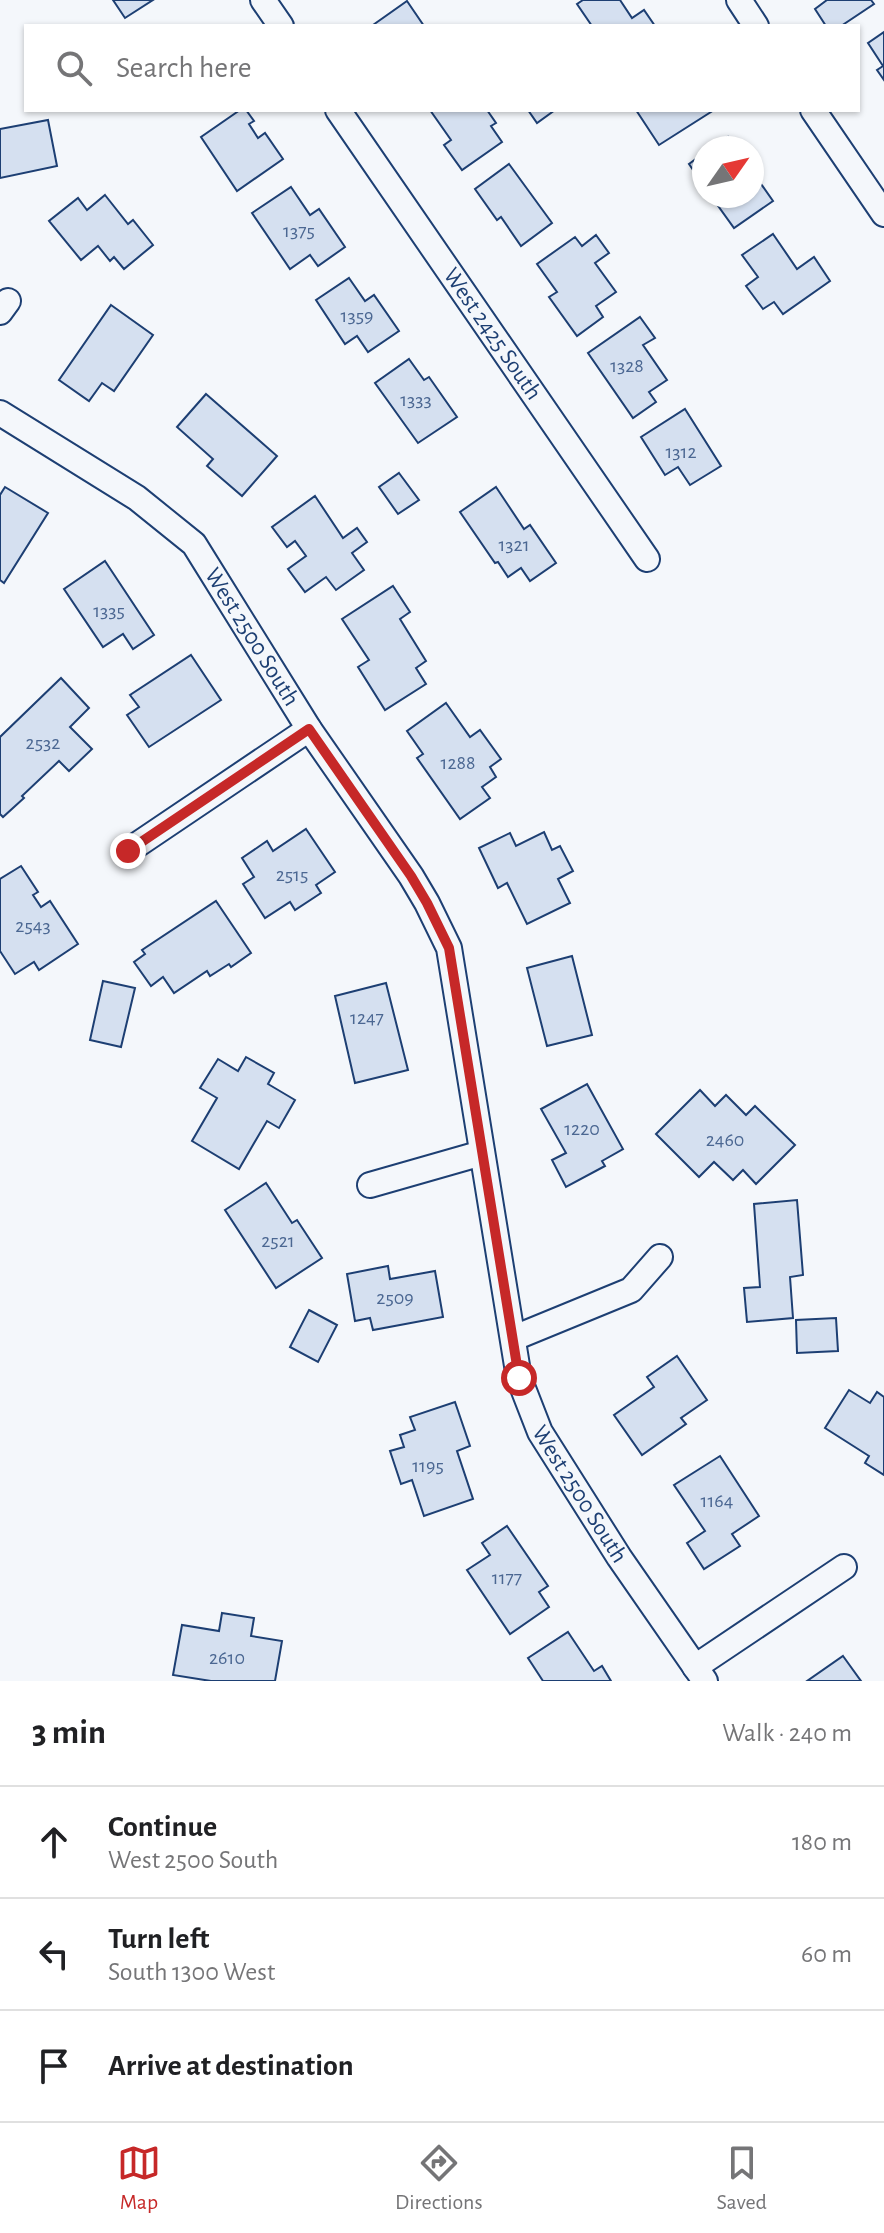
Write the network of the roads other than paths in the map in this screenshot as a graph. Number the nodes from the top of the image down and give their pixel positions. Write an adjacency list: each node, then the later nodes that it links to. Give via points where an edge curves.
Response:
1 (263, 0): 3 (street)
2 (739, 0): 4 (street)
3 (280, 24)
4 (755, 24)
5 (339, 112): 9 (street, West 2425 South)
6 (814, 112): 7 (street)
7 (884, 214)
8 (0, 413): 10 (street, West 2500 South, via 137,498 194,544)
9 (647, 559)
10 (309, 729): 11 (street); 12 (street, West 2500 South, via 411,876 449,948)
11 (128, 851)
12 (482, 1153): 13 (street); 15 (street, West 2500 South)
13 (370, 1185)
14 (660, 1257): 15 (street, via 631,1290)
15 (514, 1338): 17 (street, West 2500 South, via 519,1378 540,1432)
16 (844, 1567): 17 (street)
17 (700, 1674)

